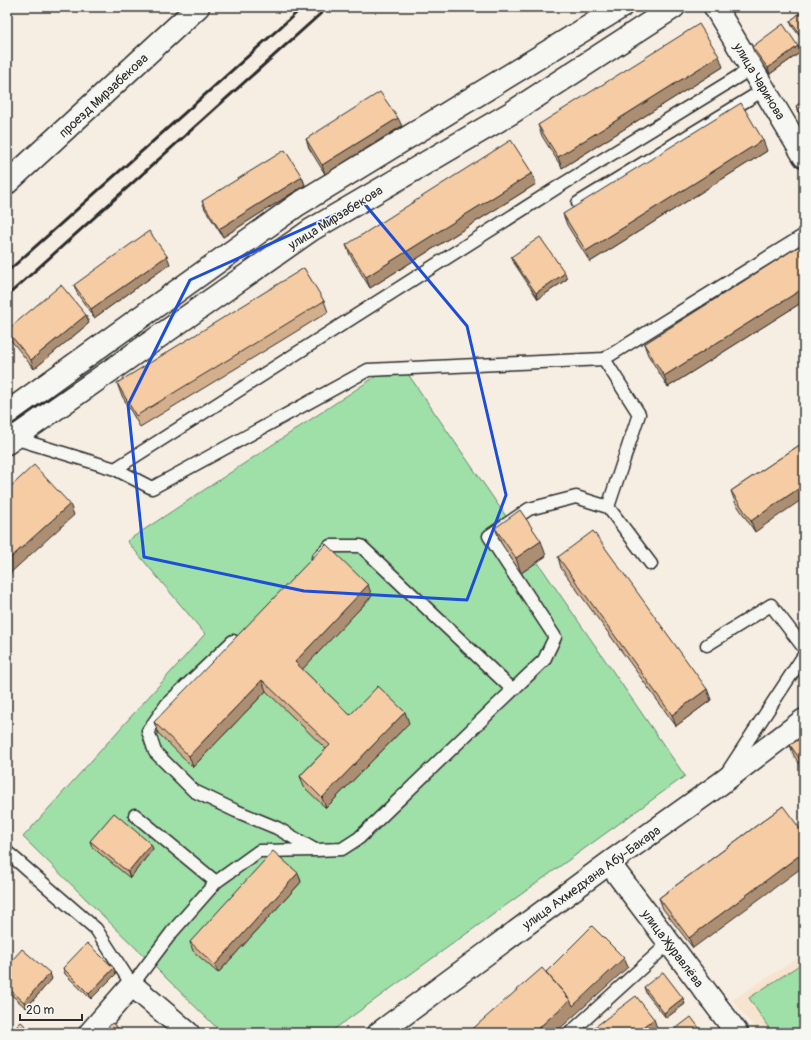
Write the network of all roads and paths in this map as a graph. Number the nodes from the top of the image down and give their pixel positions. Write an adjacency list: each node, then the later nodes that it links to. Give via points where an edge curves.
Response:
1 (198, 7): 8 (main road, проезд Мирзабекова)
2 (621, 7): 12 (main road, via 298,205)
3 (674, 7): 13 (main road, улица Мирзабекова, via 511,113 311,230)
4 (715, 7): 5 (main road, улица Чаринова)
5 (752, 68): 6 (main road, улица Чаринова); 14 (lane, via 558,187)
6 (765, 89): 7 (main road, улица Чаринова); 9 (lane)
7 (804, 156)
8 (7, 183)
9 (578, 203)
10 (804, 235): 11 (lane)
11 (604, 359): 14 (lane, via 368,370 152,488); 15 (lane, via 639,414)
12 (7, 413)
13 (9, 436): 14 (lane)
14 (115, 468)
15 (608, 507): 16 (lane); 22 (lane, via 576,497 529,509 489,536 555,637 544,660)
16 (651, 564)
17 (308, 568): 22 (lane, via 330,546 361,546)
18 (240, 634): 26 (lane, via 168,704 148,731 156,752 194,791 277,828)
19 (706, 645): 20 (lane, via 771,604)
20 (804, 648)
21 (804, 654): 24 (lane)
22 (513, 690): 26 (lane, via 359,838 342,849)
23 (804, 720): 24 (main road, улица Ахмедхана Абу-Бакара)
24 (720, 784): 28 (main road, улица Ахмедхана Абу-Бакара)
25 (135, 814): 29 (lane)
26 (316, 850): 29 (lane, via 259,850)
27 (7, 852): 31 (lane, via 96,929)
28 (609, 863): 30 (main road, улица Журавлёва); 34 (main road, улица Ахмедхана Абу-Бакара)
29 (216, 882): 31 (lane, via 172,932)
30 (669, 943): 35 (lane); 36 (main road, улица Журавлёва)
31 (132, 986): 32 (main road); 33 (main road)
32 (90, 1033)
33 (188, 1033)
34 (379, 1033)
35 (570, 1033)
36 (737, 1033)

